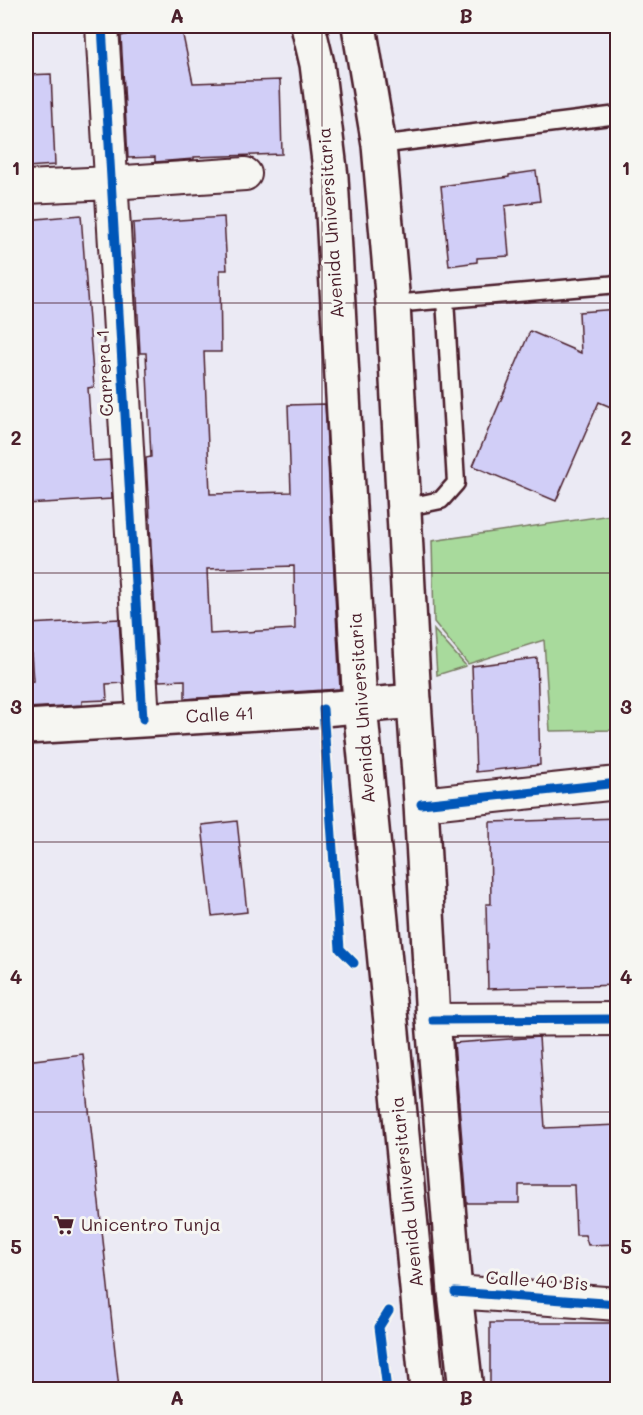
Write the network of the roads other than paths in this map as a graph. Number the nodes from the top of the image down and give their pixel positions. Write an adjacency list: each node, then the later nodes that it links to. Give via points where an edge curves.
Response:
1 (102, 26): 7 (street, Carrera 1)
2 (308, 26): 14 (main road, Avenida Universitaria, via 317,64 331,177)
3 (358, 26): 5 (main road, Avenida Universitaria)
4 (618, 115): 5 (lane)
5 (380, 145): 11 (main road, Avenida Universitaria)
6 (245, 174): 7 (street)
7 (110, 183): 8 (street); 15 (street, Carrera 1)
8 (26, 187)
9 (618, 284): 10 (lane)
10 (445, 299): 11 (lane); 12 (lane, via 456,483 441,500)
11 (393, 304): 12 (main road, Avenida Universitaria)
12 (403, 508): 13 (main road, Avenida Universitaria)
13 (414, 701): 14 (main road, Calle 41); 18 (main road, Avenida Universitaria)
14 (360, 706): 15 (main road, Calle 41); 23 (main road, Avenida Universitaria)
15 (143, 719): 16 (main road, Calle 41)
16 (26, 727)
17 (618, 783): 18 (street)
18 (421, 804): 20 (main road, Avenida Universitaria)
19 (618, 1019): 20 (street)
20 (433, 1020): 21 (main road, Avenida Universitaria)
21 (455, 1292): 22 (street, Calle 40 Bis); 24 (main road, Avenida Universitaria)
22 (618, 1304)
23 (427, 1389)
24 (466, 1389)

